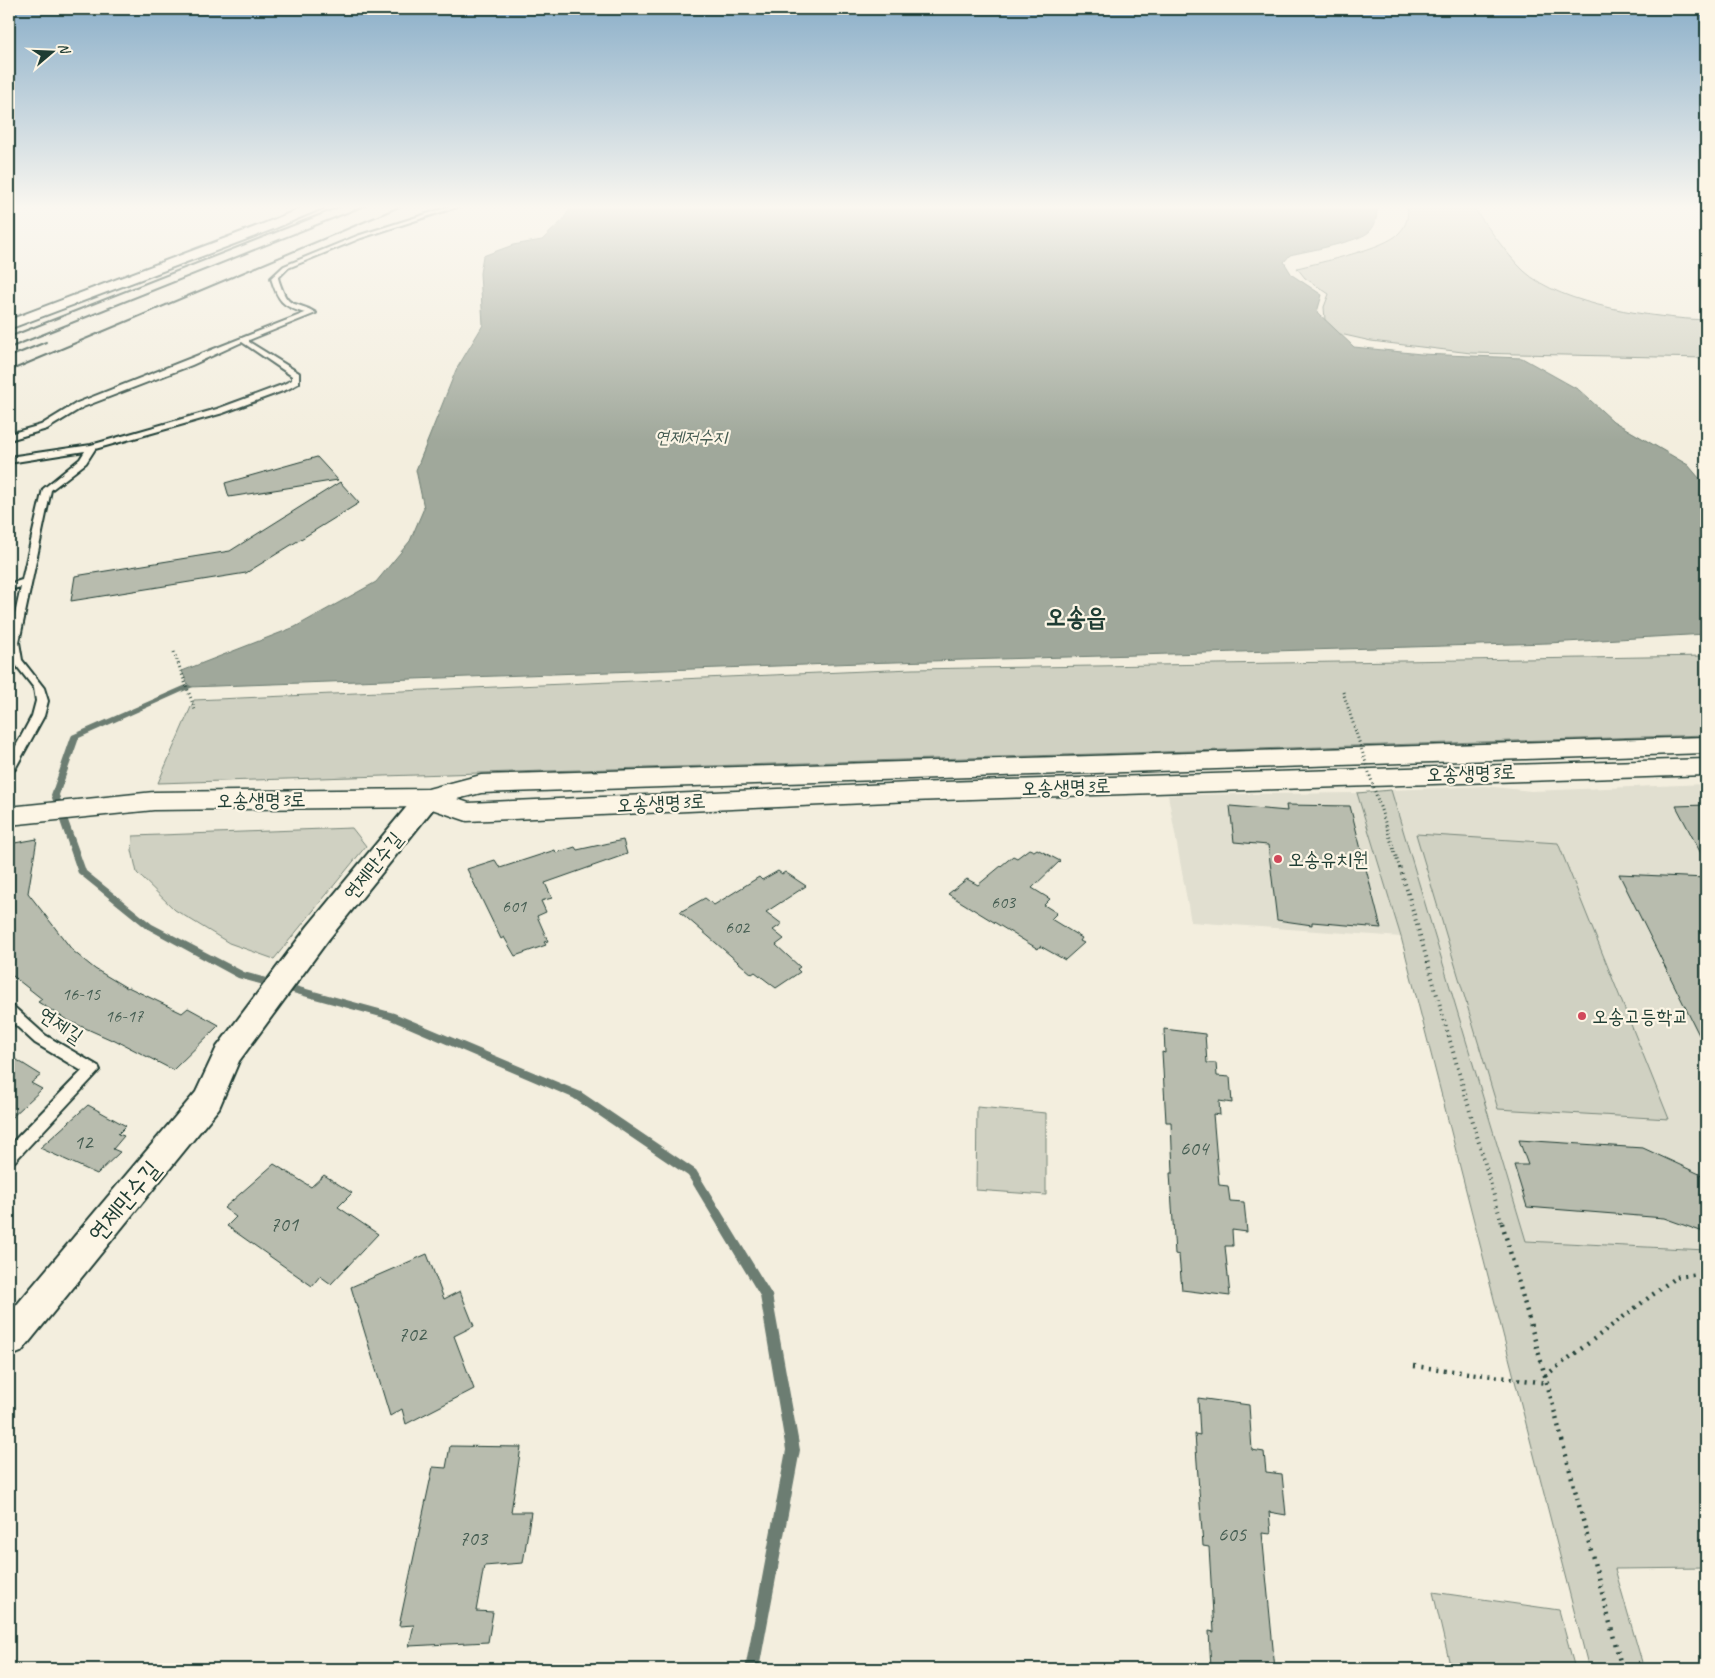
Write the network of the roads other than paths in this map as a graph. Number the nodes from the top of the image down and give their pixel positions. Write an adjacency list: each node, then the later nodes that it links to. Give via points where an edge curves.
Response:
1 (119, 283): 3 (street)
2 (276, 283): 4 (lane, via 281,300 287,305 312,313)
3 (9, 325)
4 (245, 339): 5 (lane, via 80,405 44,427); 6 (lane, via 246,343 296,375 296,380 220,411)
5 (9, 437)
6 (92, 447): 7 (lane); 8 (lane, via 83,461 47,489)
7 (9, 460)
8 (26, 582): 9 (lane); 12 (lane, via 14,642 17,660 39,688 42,701 38,716)
9 (9, 587)
10 (1706, 745): 13 (street, 오송생명3로, via 480,784)
11 (1706, 767): 13 (street, 오송생명3로, via 940,791 467,812)
12 (9, 768)
13 (428, 798): 14 (street, 오송생명3로, via 154,801); 17 (street, 연제만수길, via 318,933 227,1055 208,1099)
14 (9, 816)
15 (9, 1011): 16 (lane, 연제길, via 40,1039 93,1070)
16 (9, 1156)
17 (9, 1340)

